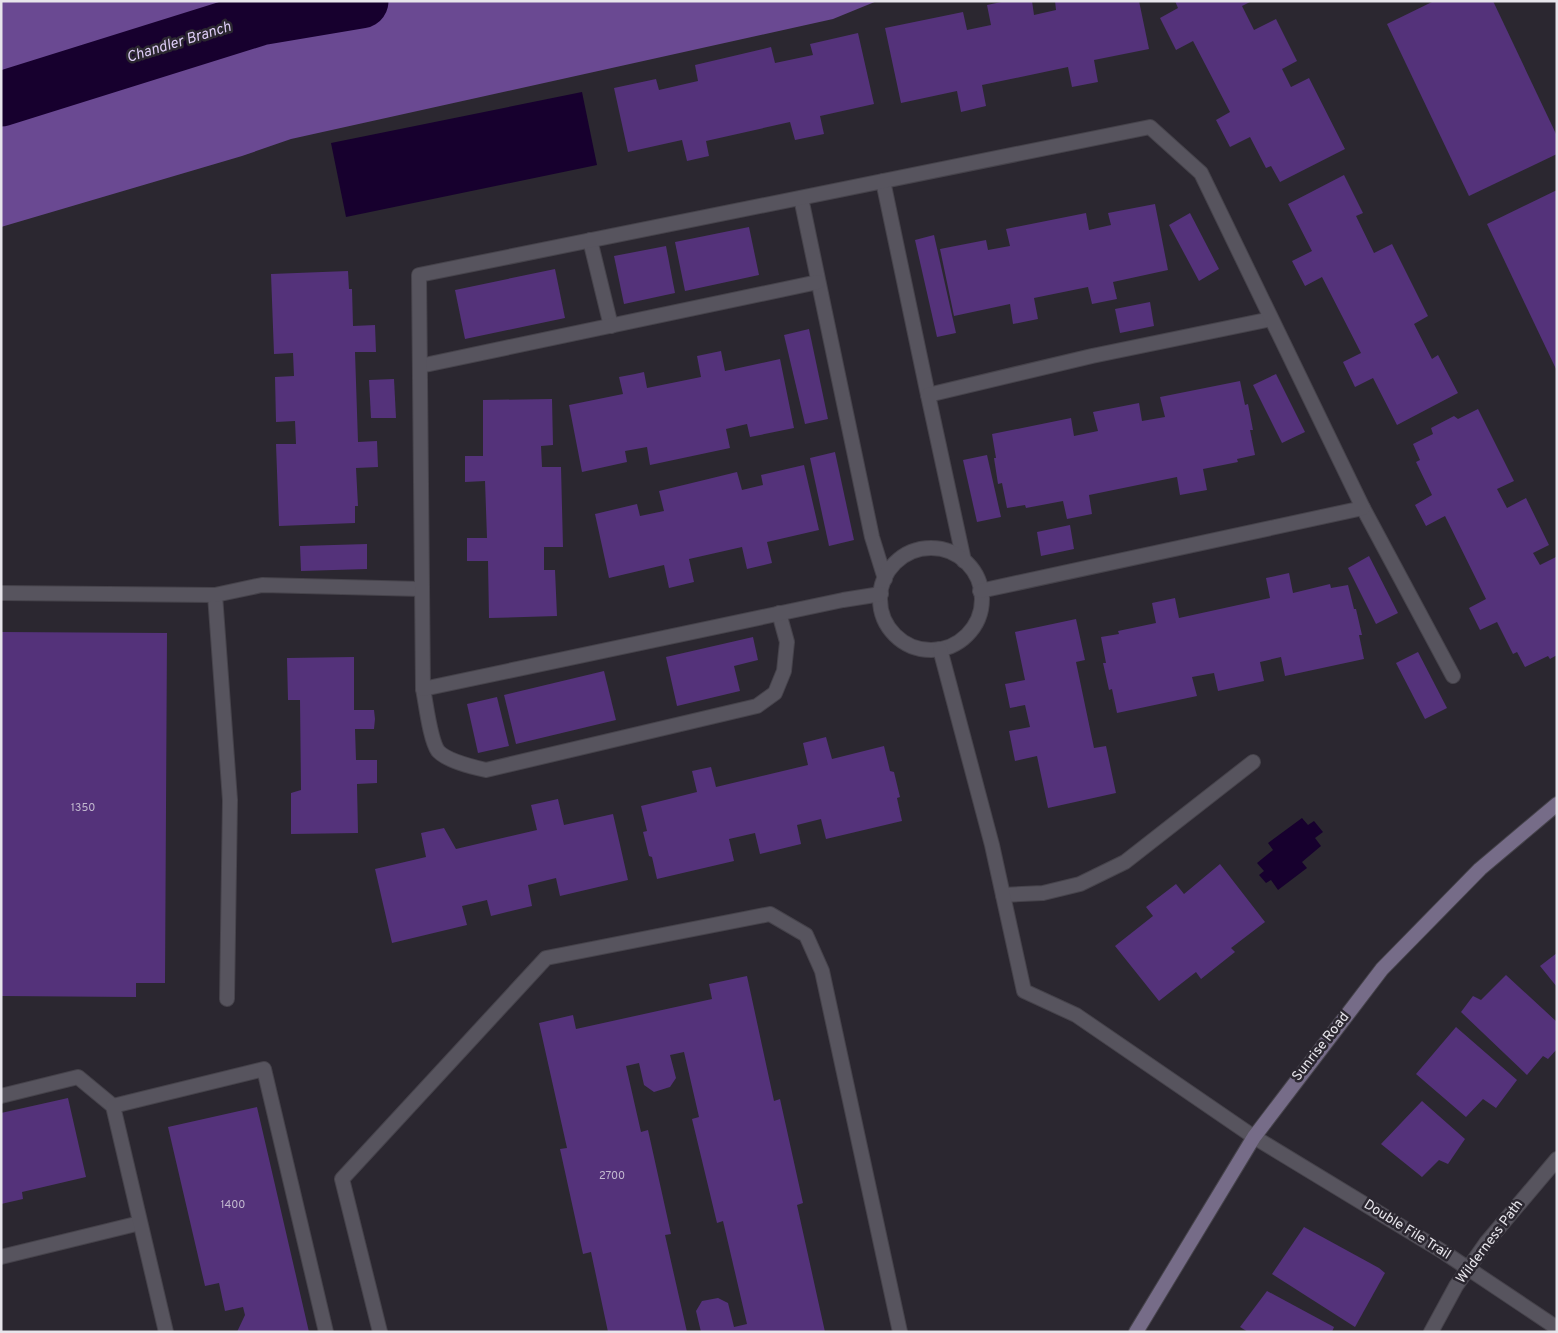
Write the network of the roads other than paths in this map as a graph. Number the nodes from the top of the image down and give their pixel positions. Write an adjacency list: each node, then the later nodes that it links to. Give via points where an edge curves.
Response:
1 (883, 181): 2 (street); 5 (street, via 1150,127 1201,173); 8 (street)
2 (801, 198): 3 (street); 4 (street)
3 (590, 240): 6 (street); 7 (street, via 419,275)
4 (818, 282): 6 (street); 11 (street, via 872,537)
5 (1271, 319): 8 (street); 9 (street)
6 (611, 326): 7 (street)
7 (420, 366): 12 (street)
8 (928, 394): 10 (street)
9 (1362, 508): 13 (street); 19 (street)
10 (964, 560): 11 (street, via 937,548 922,549 908,553 896,562); 13 (street, via 973,571)
11 (884, 579): 15 (street)
12 (422, 588): 16 (street, via 262,585); 20 (street)
13 (980, 591): 18 (street, via 979,613 974,624 956,643)
14 (1, 593): 16 (street)
15 (881, 594): 17 (street); 18 (street, via 882,614 896,636 919,649)
16 (215, 595): 24 (street, via 230,800)
17 (779, 613): 20 (street); 20 (street, via 788,642 784,671 775,693 757,706 486,770 460,764 438,751)
18 (940, 649): 23 (street)
19 (1453, 676)
20 (423, 689)
21 (1253, 762): 23 (street, via 1125,862 1080,884 1043,894)
22 (1557, 804): 27 (main road, Sunrise Road, via 1480,869 1382,969)
23 (1003, 895): 27 (street, Double File Trail, via 1024,991 1076,1015)
24 (227, 999)
25 (1, 1096): 26 (street, via 78,1077)
26 (113, 1106): 29 (street); 34 (street, via 264,1068)
27 (1254, 1137): 31 (street, Double File Trail); 37 (main road, Sunrise Road)
28 (1557, 1159): 31 (street, Wilderness Path)
29 (140, 1223): 30 (street); 33 (street)
30 (1, 1256)
31 (1468, 1268): 32 (street, Double File Trail); 38 (street, Wilderness Path)
32 (1557, 1328)
33 (166, 1332)
34 (326, 1332)
35 (380, 1332): 36 (street, via 342,1179 546,958 770,914 806,935 822,971)
36 (900, 1332)
37 (1136, 1332)
38 (1431, 1332)

